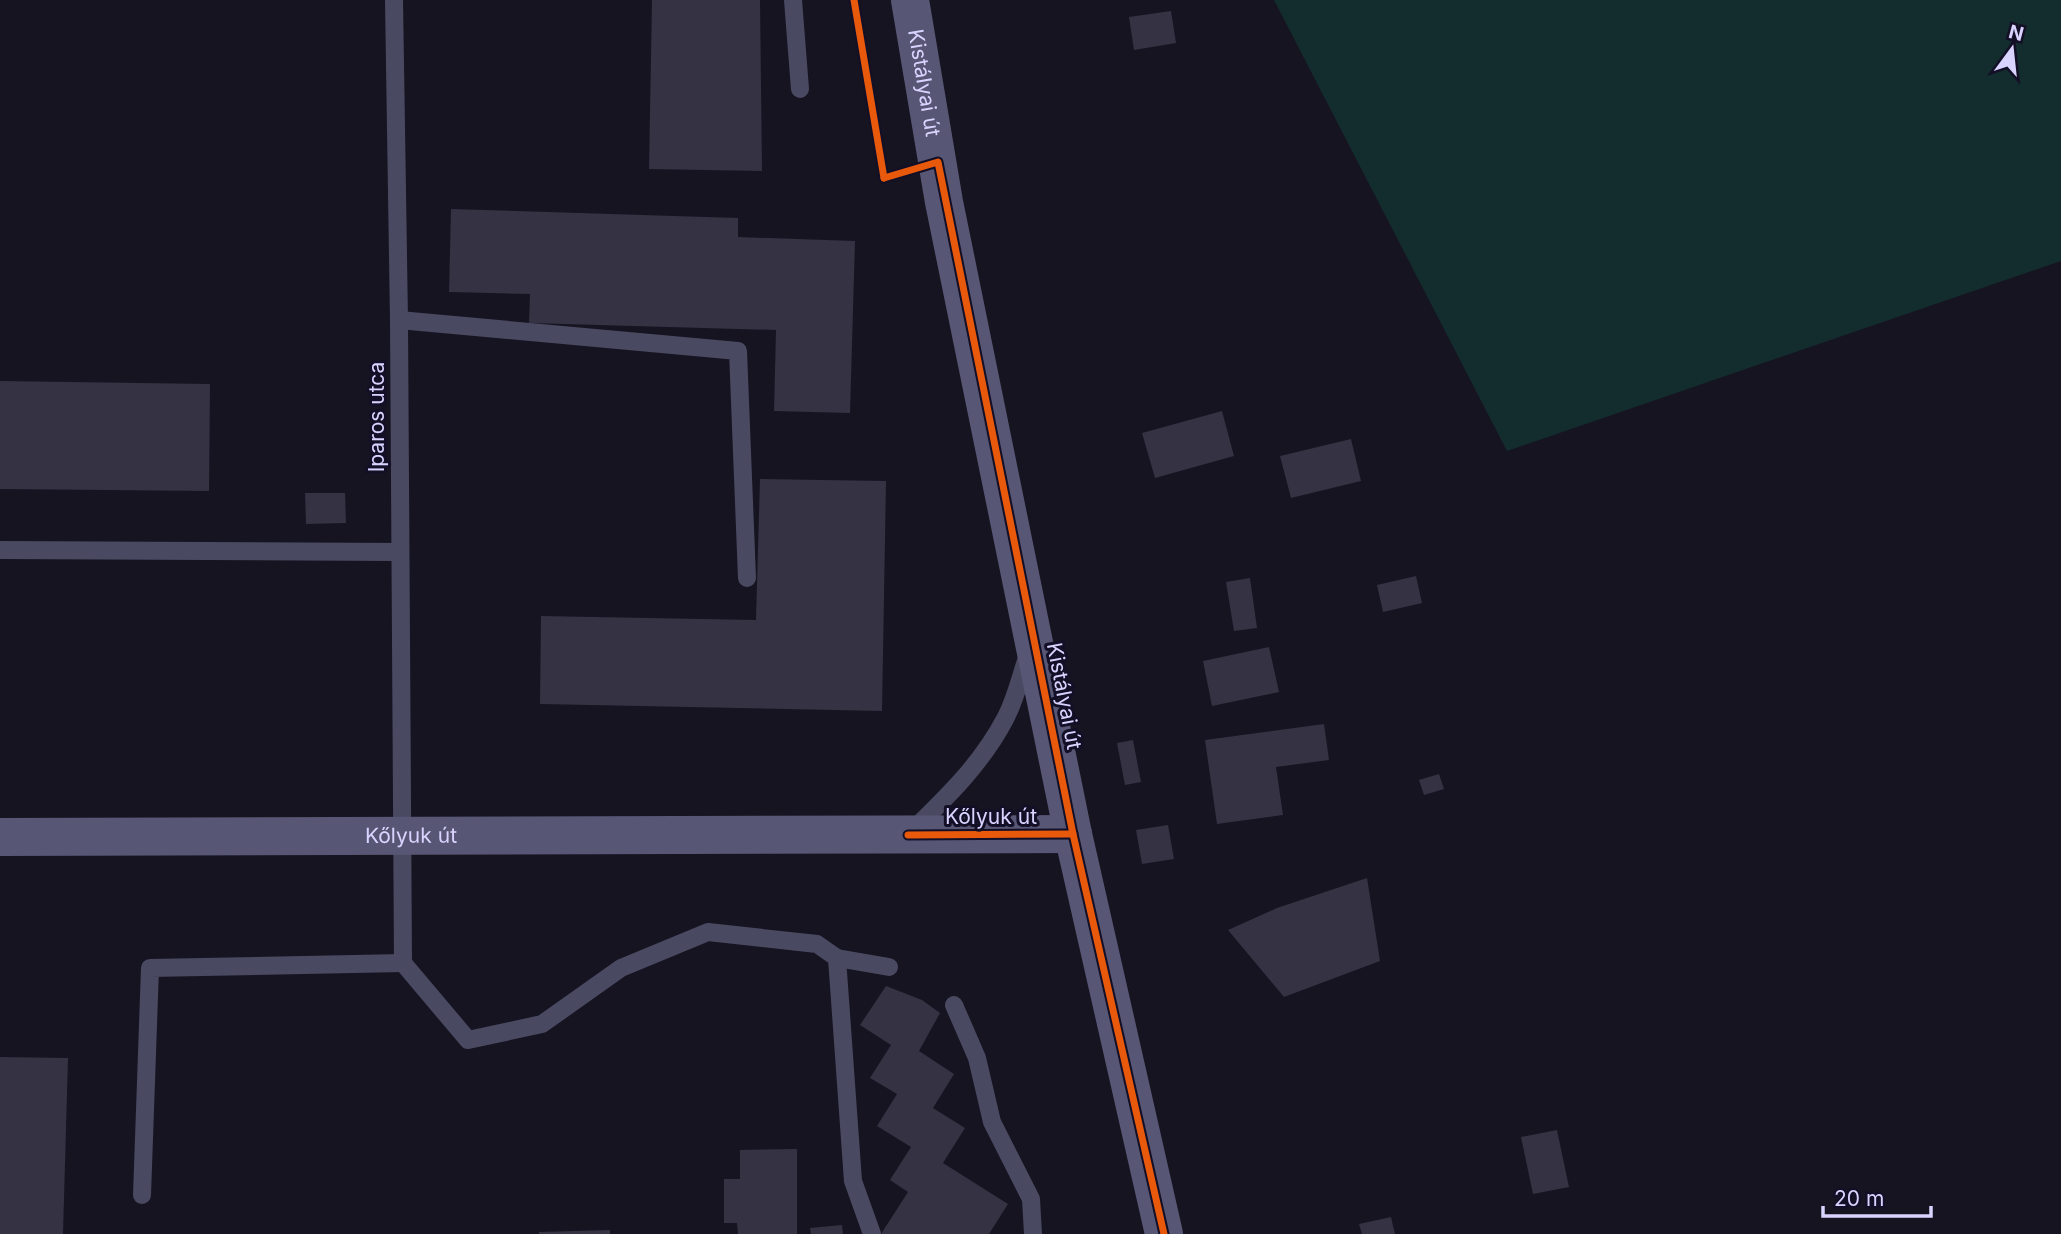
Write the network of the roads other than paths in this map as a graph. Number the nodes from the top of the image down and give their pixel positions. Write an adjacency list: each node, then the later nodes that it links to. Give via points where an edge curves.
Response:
1 (394, 0): 5 (lane, Iparos utca)
2 (793, 0): 4 (lane)
3 (910, 0): 9 (main road, Kistályai út, via 944,202)
4 (800, 89)
5 (399, 320): 7 (lane, Iparos utca); 8 (lane, via 738,351)
6 (0, 550): 7 (lane)
7 (400, 552): 10 (lane, Iparos utca)
8 (747, 578)
9 (1034, 636): 11 (main road, Kistályai út); 12 (lane, via 1007,716 983,756)
10 (404, 834): 12 (main road, Kőlyuk út); 13 (main road, Kőlyuk út); 15 (lane, Iparos utca)
11 (1073, 834): 12 (main road, Kőlyuk út); 21 (main road, Kistályai út)
12 (908, 835)
13 (0, 837)
14 (837, 958): 15 (lane, via 817,944 708,932 621,968 542,1024 468,1040); 16 (lane); 19 (lane, via 853,1181)
15 (403, 963): 18 (lane, via 150,968)
16 (890, 967)
17 (954, 1005): 20 (lane, via 977,1058 992,1122 1031,1199)
18 (142, 1195)
19 (872, 1234)
20 (1033, 1234)
21 (1164, 1234)

